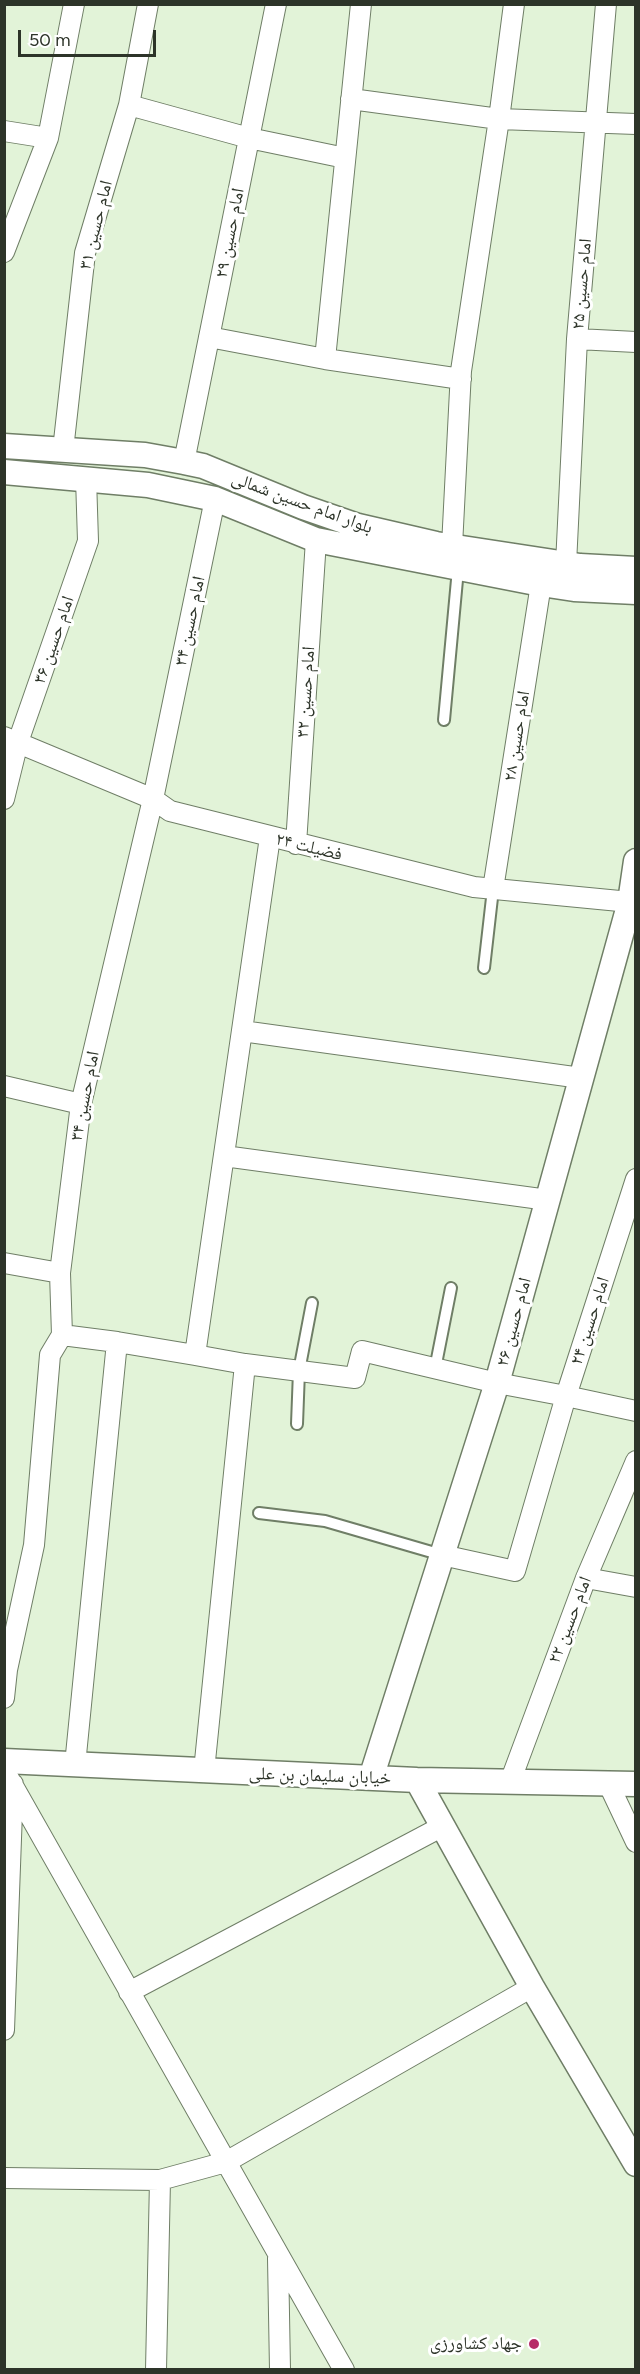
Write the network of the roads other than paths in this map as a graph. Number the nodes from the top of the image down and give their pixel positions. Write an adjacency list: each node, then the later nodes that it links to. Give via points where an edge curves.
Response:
1 (74, 4): 13 (street)
2 (148, 4): 8 (street, امام حسین ۳۱)
3 (276, 4): 14 (street, امام حسین ۲۹)
4 (361, 4): 7 (street)
5 (514, 4): 9 (street)
6 (606, 4): 10 (street, امام حسین ۲۵)
7 (351, 99): 9 (street); 15 (street)
8 (129, 105): 14 (street); 23 (street, امام حسین ۳۱, via 85,253)
9 (499, 119): 10 (street); 21 (street)
10 (596, 122): 11 (street); 18 (street, امام حسین ۲۵)
11 (636, 124)
12 (4, 131): 13 (street)
13 (48, 138): 16 (street)
14 (249, 138): 15 (street); 17 (street, امام حسین ۲۹)
15 (345, 158): 20 (street)
16 (4, 252)
17 (209, 337): 20 (street); 24 (street, امام حسین ۲۹)
18 (577, 339): 19 (street); 30 (street, امام حسین ۲۵)
19 (636, 342)
20 (325, 359): 21 (street)
21 (461, 379): 29 (street)
22 (4, 446): 23 (street, بلوار امام حسین شمالی)
23 (63, 450): 24 (street, بلوار امام حسین شمالی, via 145,455)
24 (184, 462): 29 (street, بلوار امام حسین شمالی)
25 (4, 472): 26 (street, بلوار امام حسین شمالی)
26 (86, 478): 27 (street, بلوار امام حسین شمالی, via 148,485); 35 (street, امام حسین ۳۶, via 88,541)
27 (215, 499): 28 (street, بلوار امام حسین شمالی); 37 (street, امام حسین ۳۴)
28 (316, 540): 29 (street, بلوار امام حسین شمالی); 39 (street, امام حسین ۳۲)
29 (455, 558): 30 (street, بلوار امام حسین شمالی); 32 (street, بلوار امام حسین شمالی); 34 (lane)
30 (566, 564): 31 (street, بلوار امام حسین شمالی)
31 (636, 569)
32 (542, 584): 33 (street, بلوار امام حسین شمالی); 41 (street, امام حسین ۲۸)
33 (636, 592)
34 (444, 720)
35 (11, 740): 36 (street, امام حسین ۳۶); 37 (street, فضیلت ۲۴)
36 (4, 799)
37 (153, 799): 38 (street, فضیلت ۲۴, via 170,811); 47 (street, امام حسین ۳۴)
38 (270, 837): 39 (street, فضیلت ۲۴); 44 (street)
39 (296, 844): 41 (street, فضیلت ۲۴)
40 (636, 861): 42 (street, امام حسین ۲۶)
41 (493, 889): 42 (street, فضیلت ۲۴); 43 (lane)
42 (630, 902): 45 (street, امام حسین ۲۶)
43 (484, 968)
44 (242, 1031): 45 (street); 48 (street)
45 (581, 1078): 50 (street, امام حسین ۲۶)
46 (4, 1086): 47 (street)
47 (81, 1104): 52 (street, امام حسین ۳۴)
48 (224, 1156): 50 (street); 57 (street)
49 (636, 1179): 62 (street, امام حسین ۲۴)
50 (548, 1200): 61 (street, امام حسین ۲۶)
51 (4, 1263): 52 (street)
52 (60, 1273): 55 (street, امام حسین ۳۴)
53 (451, 1288): 59 (lane)
54 (312, 1303): 60 (lane)
55 (62, 1335): 56 (street); 70 (street, امام حسین ۳۴, via 50,1355 34,1545)
56 (117, 1342): 57 (street); 72 (street)
57 (195, 1355): 58 (street)
58 (245, 1364): 60 (street); 73 (street)
59 (435, 1369): 60 (street, via 362,1351 355,1378); 61 (street)
60 (299, 1371): 64 (lane)
61 (497, 1383): 62 (street); 67 (street, امام حسین ۲۶)
62 (566, 1396): 63 (street); 67 (street, امام حسین ۲۴, via 515,1571)
63 (636, 1411)
64 (297, 1424)
65 (636, 1461): 68 (street, امام حسین ۲۲)
66 (259, 1513): 67 (lane, via 325,1521)
67 (442, 1555): 75 (street, امام حسین ۲۶)
68 (586, 1578): 69 (street); 77 (street, امام حسین ۲۲)
69 (636, 1587)
70 (4, 1698)
71 (4, 1761): 72 (street, خیابان سلیمان بن علی)
72 (75, 1765): 73 (street, خیابان سلیمان بن علی)
73 (204, 1771): 75 (street, خیابان سلیمان بن علی)
74 (9, 1777): 83 (street); 84 (street)
75 (371, 1778): 76 (street, خیابان سلیمان بن علی)
76 (417, 1780): 77 (street, خیابان سلیمان بن علی); 80 (street)
77 (510, 1782): 78 (street, خیابان سلیمان بن علی)
78 (608, 1783): 79 (street, خیابان سلیمان بن علی); 81 (street)
79 (636, 1784)
80 (443, 1826): 82 (street); 83 (street)
81 (636, 1842)
82 (532, 1987): 85 (street); 86 (street)
83 (129, 1992): 85 (street)
84 (4, 2030)
85 (225, 2162): 88 (street); 89 (street)
86 (636, 2164)
87 (4, 2178): 88 (street)
88 (160, 2180): 90 (street)
89 (278, 2254): 91 (street); 92 (street)
90 (156, 2370)
91 (280, 2370)
92 (344, 2370)

